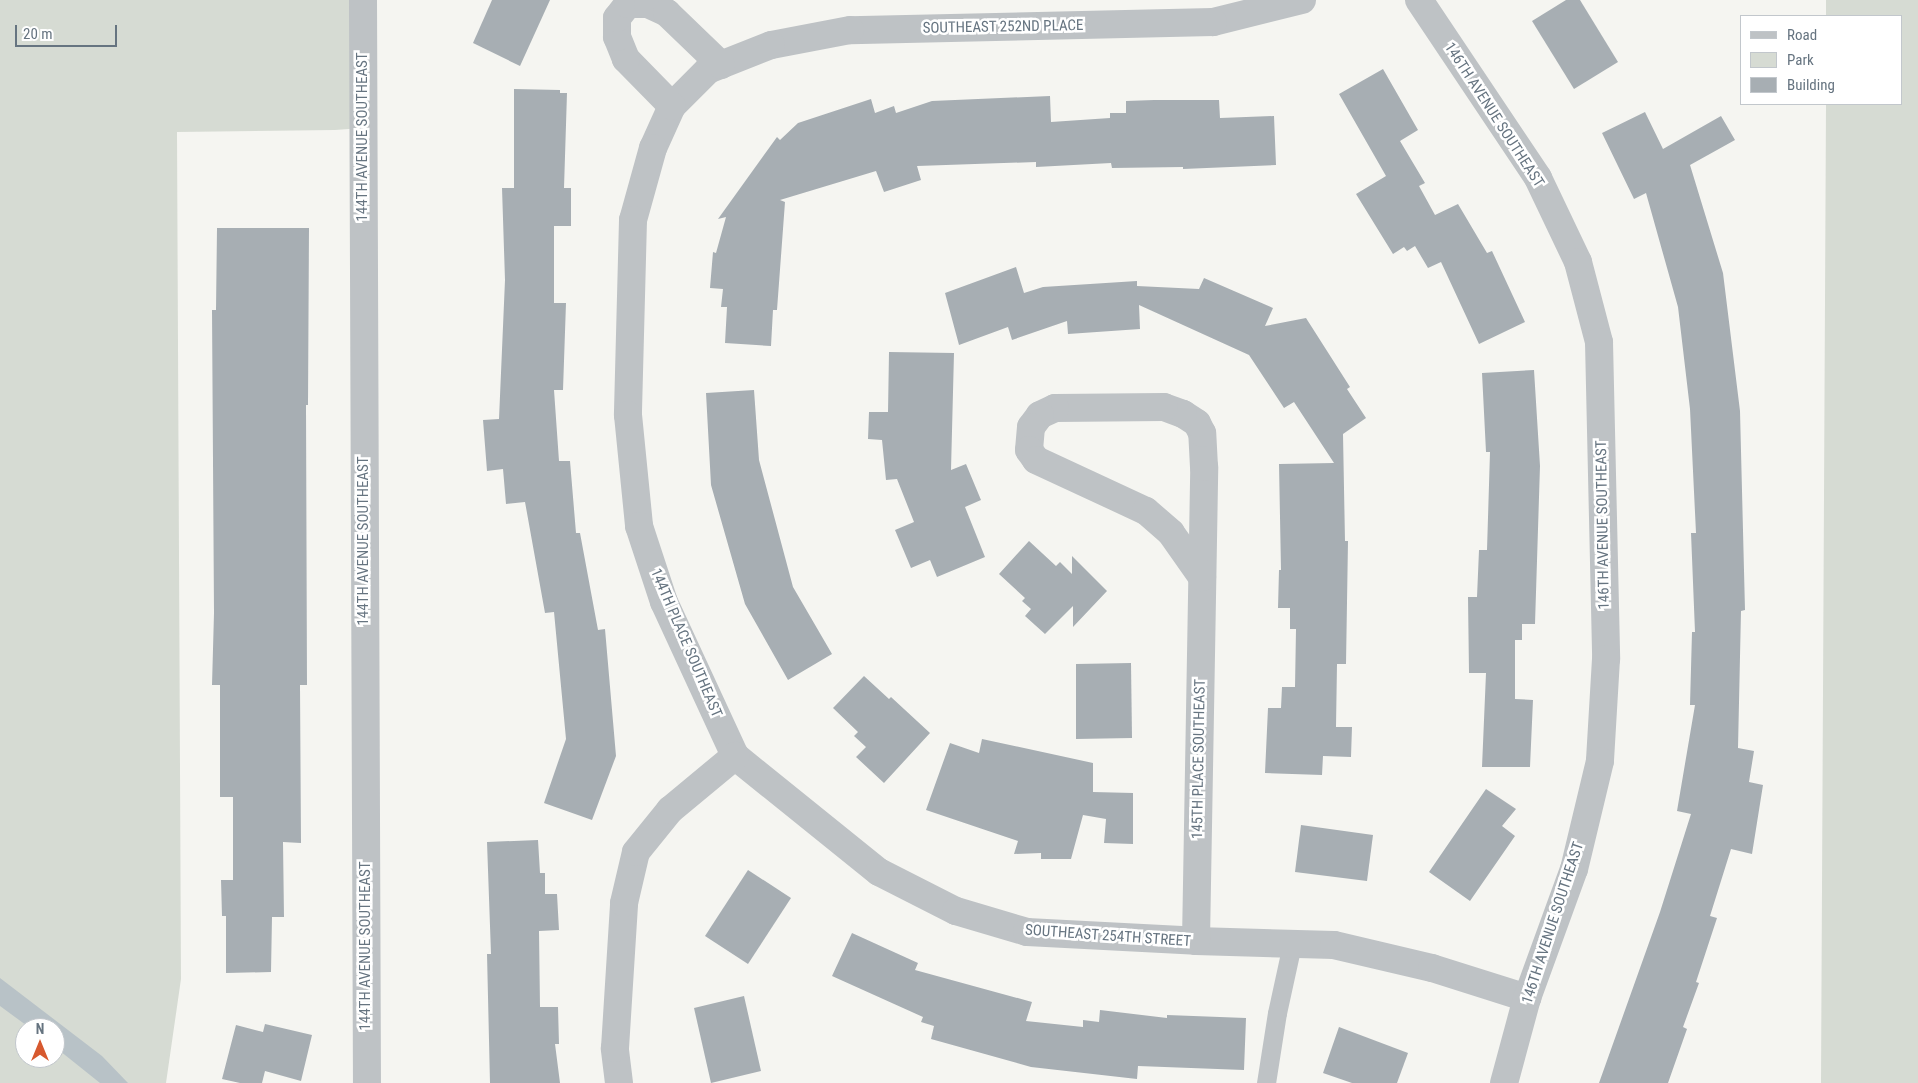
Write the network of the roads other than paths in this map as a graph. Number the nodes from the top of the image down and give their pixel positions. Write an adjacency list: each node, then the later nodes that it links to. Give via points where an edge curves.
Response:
1 (363, 0): 11 (street, 144TH AVENUE SOUTHEAST)
2 (1302, 0): 4 (street, SOUTHEAST 252ND PLACE, via 1213,22 850,30 772,45)
3 (1419, 0): 10 (street, 146TH AVENUE SOUTHEAST, via 1538,178 1578,262 1599,342 1606,659 1600,761 1574,869)
4 (714, 67): 5 (street, 144TH PLACE SOUTHEAST); 5 (street, via 667,13 648,4 628,4 617,18 617,37 626,59)
5 (672, 106): 7 (street, 144TH PLACE SOUTHEAST, via 653,148 633,220 628,414 639,526 664,602)
6 (1202, 577): 6 (street, 145TH PLACE SOUTHEAST, via 1204,467 1202,433 1197,423 1164,406 1055,408 1040,414 1031,427 1030,435 1029,450 1036,460 1146,511 1171,532); 8 (street, 145TH PLACE SOUTHEAST)
7 (735, 756): 8 (street, SOUTHEAST 254TH STREET, via 879,872 956,911 1027,932); 12 (street, via 670,810 636,852 624,903 615,1048)
8 (1196, 942): 9 (street, SOUTHEAST 254TH STREET)
9 (1292, 944): 10 (street, SOUTHEAST 254TH STREET, via 1334,946 1432,968); 13 (lane)
10 (1527, 998): 14 (street, 146TH AVENUE SOUTHEAST)
11 (367, 1083)
12 (618, 1083)
13 (1266, 1083)
14 (1504, 1083)

